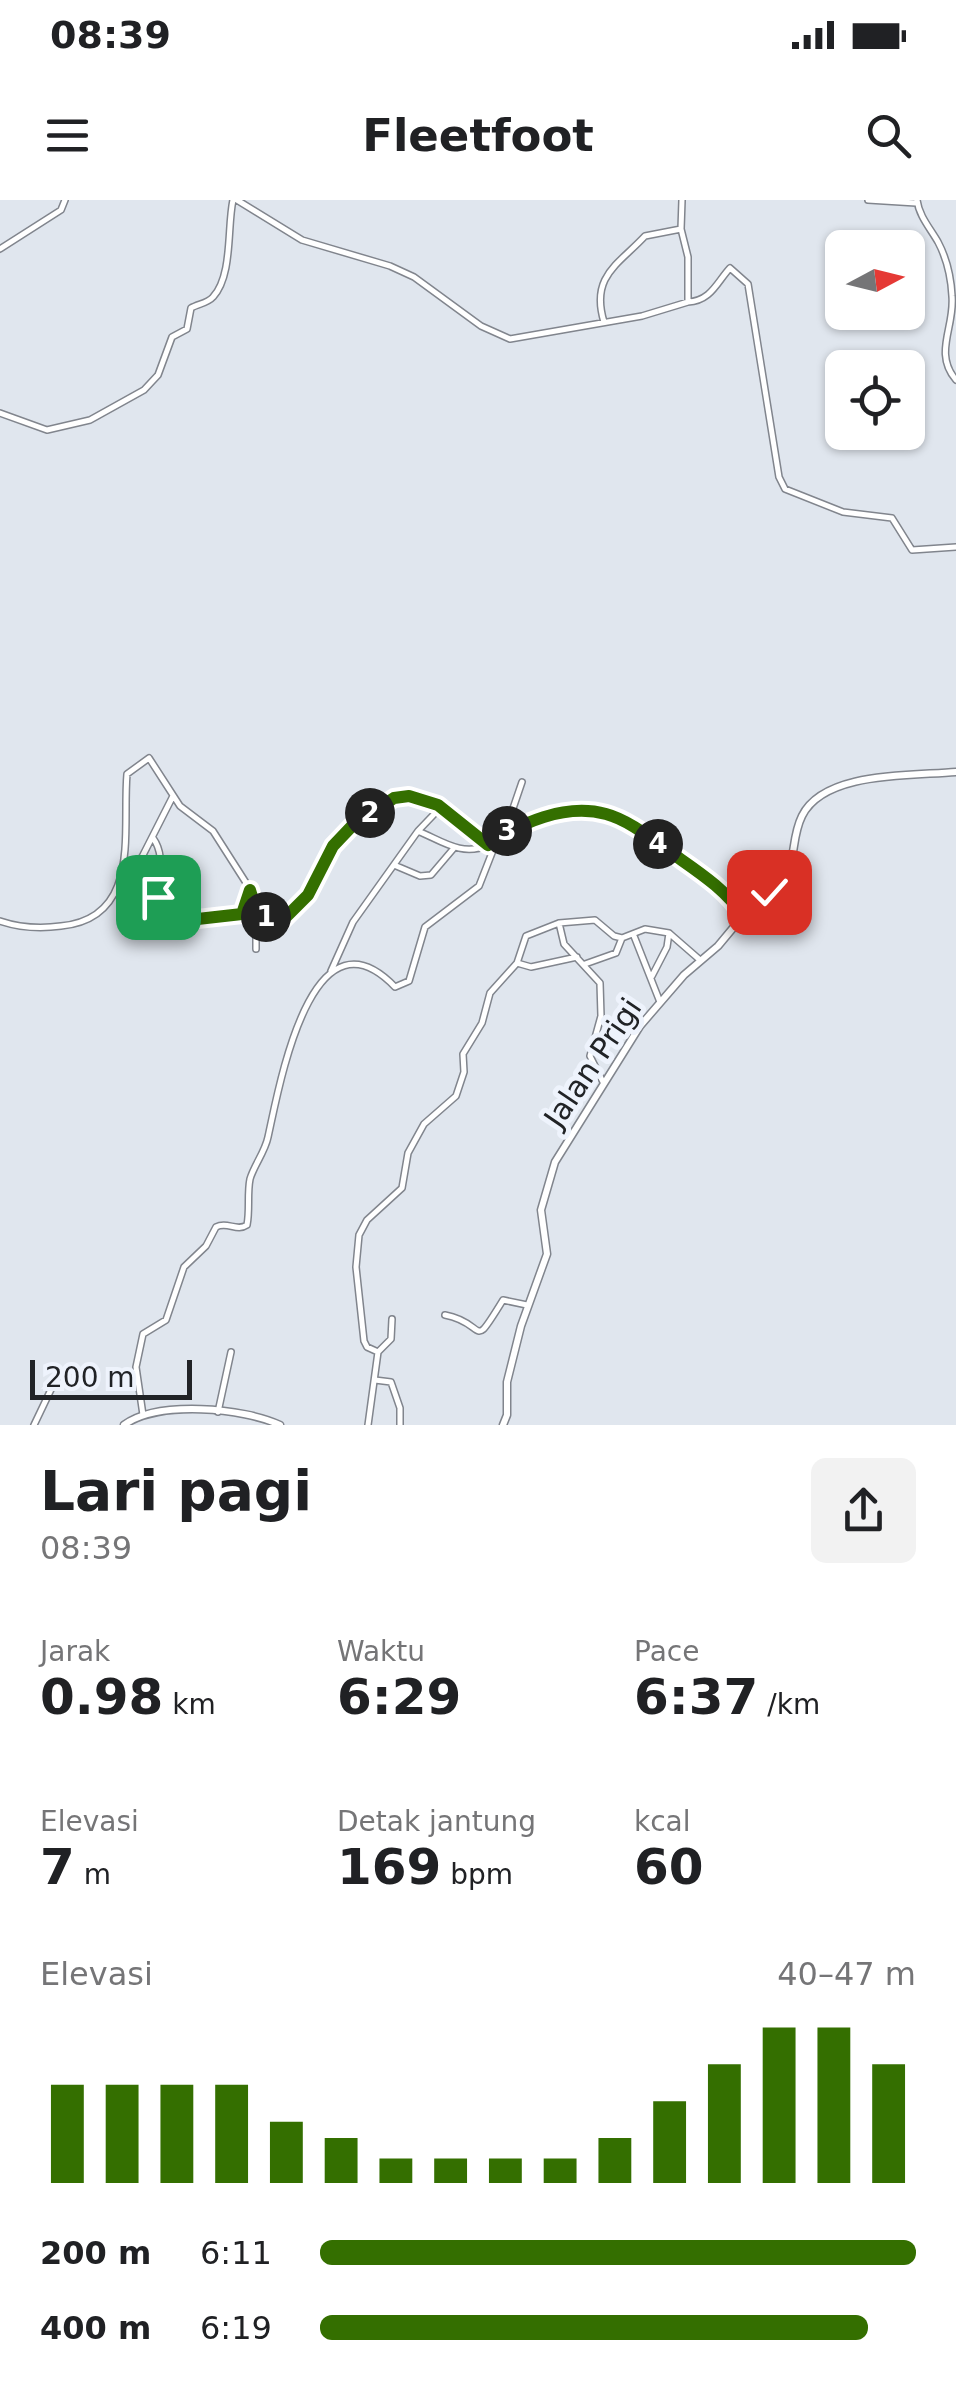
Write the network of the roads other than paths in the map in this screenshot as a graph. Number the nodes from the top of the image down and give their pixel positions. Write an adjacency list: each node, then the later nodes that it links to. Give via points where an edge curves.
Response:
1 (64, 200): 7 (street, via 61,210)
2 (235, 200): 9 (street, via 302,240 414,277 510,339); 11 (street, via 216,292 192,308 187,328 172,336 158,376 144,390 90,420 47,430)
3 (682, 200): 6 (street)
4 (868, 200): 5 (street)
5 (916, 201): 10 (street, via 950,275 954,312 944,360)
6 (681, 229): 8 (street); 9 (street, via 645,236 612,266 599,295)
7 (0, 249)
8 (688, 302): 9 (street); 12 (street, via 712,293 730,268 748,284 785,488 843,512 892,518 912,550)
9 (604, 322)
10 (956, 380)
11 (0, 413)
12 (956, 547)
13 (956, 772): 27 (street, Jalan Prigi, via 856,782 820,794 801,817 790,870)
14 (522, 782): 18 (street)
15 (173, 796): 19 (street); 24 (street, via 151,758 128,772); 25 (street, via 212,831)
16 (441, 806): 17 (street); 21 (street); 26 (street, via 409,796 388,801 333,846 308,895 281,922)
17 (418, 831): 22 (street); 23 (street)
18 (505, 832): 20 (street); 27 (street, via 547,816 606,814 688,864)
19 (153, 838): 24 (street); 25 (street, via 161,851 159,901 167,921 238,916)
20 (498, 838): 21 (street); 38 (street, via 478,886 425,927 409,982 395,987 382,973 361,966)
21 (488, 845): 22 (street)
22 (454, 848): 23 (street, via 431,875)
23 (394, 865): 38 (street, via 353,922)
24 (122, 876): 28 (street, via 105,907 76,925 22,928)
25 (250, 890): 26 (street)
26 (256, 910): 33 (street)
27 (743, 916): 35 (street, Jalan Prigi)
28 (0, 921)
29 (559, 923): 32 (street, via 595,920); 34 (street, via 564,944); 36 (street, via 529,932)
30 (669, 934): 31 (street, via 650,928); 35 (street); 39 (street)
31 (634, 936): 32 (street); 39 (street)
32 (622, 938): 37 (street, via 616,952)
33 (256, 949)
34 (577, 957): 36 (street, via 531,967); 37 (street)
35 (700, 960): 40 (street, Jalan Prigi)
36 (517, 963): 46 (street, via 490,992 482,1023 463,1054 456,1096 424,1124 408,1153 402,1188 359,1235 364,1341)
37 (586, 964): 41 (street, via 600,983 601,1016 590,1056)
38 (330, 974): 50 (street, via 313,992 288,1048 268,1141 249,1185 247,1225 216,1228 184,1267 166,1320 143,1334 136,1367)
39 (651, 978): 40 (street)
40 (661, 1003): 41 (street, Jalan Prigi)
41 (603, 1082): 42 (street, Jalan Prigi, via 555,1162 541,1210 547,1254)
42 (526, 1306): 43 (street, via 503,1300 482,1331); 56 (street, Jalan Prigi)
43 (445, 1315)
44 (392, 1319): 46 (street, via 391,1339)
45 (231, 1352): 49 (street)
46 (378, 1352): 48 (street)
47 (72, 1370): 51 (street, via 56,1379)
48 (375, 1380): 54 (street); 55 (street, via 391,1382)
49 (218, 1412): 50 (street, via 174,1408); 53 (street)
50 (143, 1416): 52 (street)
51 (34, 1425)
52 (124, 1425)
53 (280, 1425)
54 (368, 1425)
55 (400, 1425)
56 (503, 1425)

